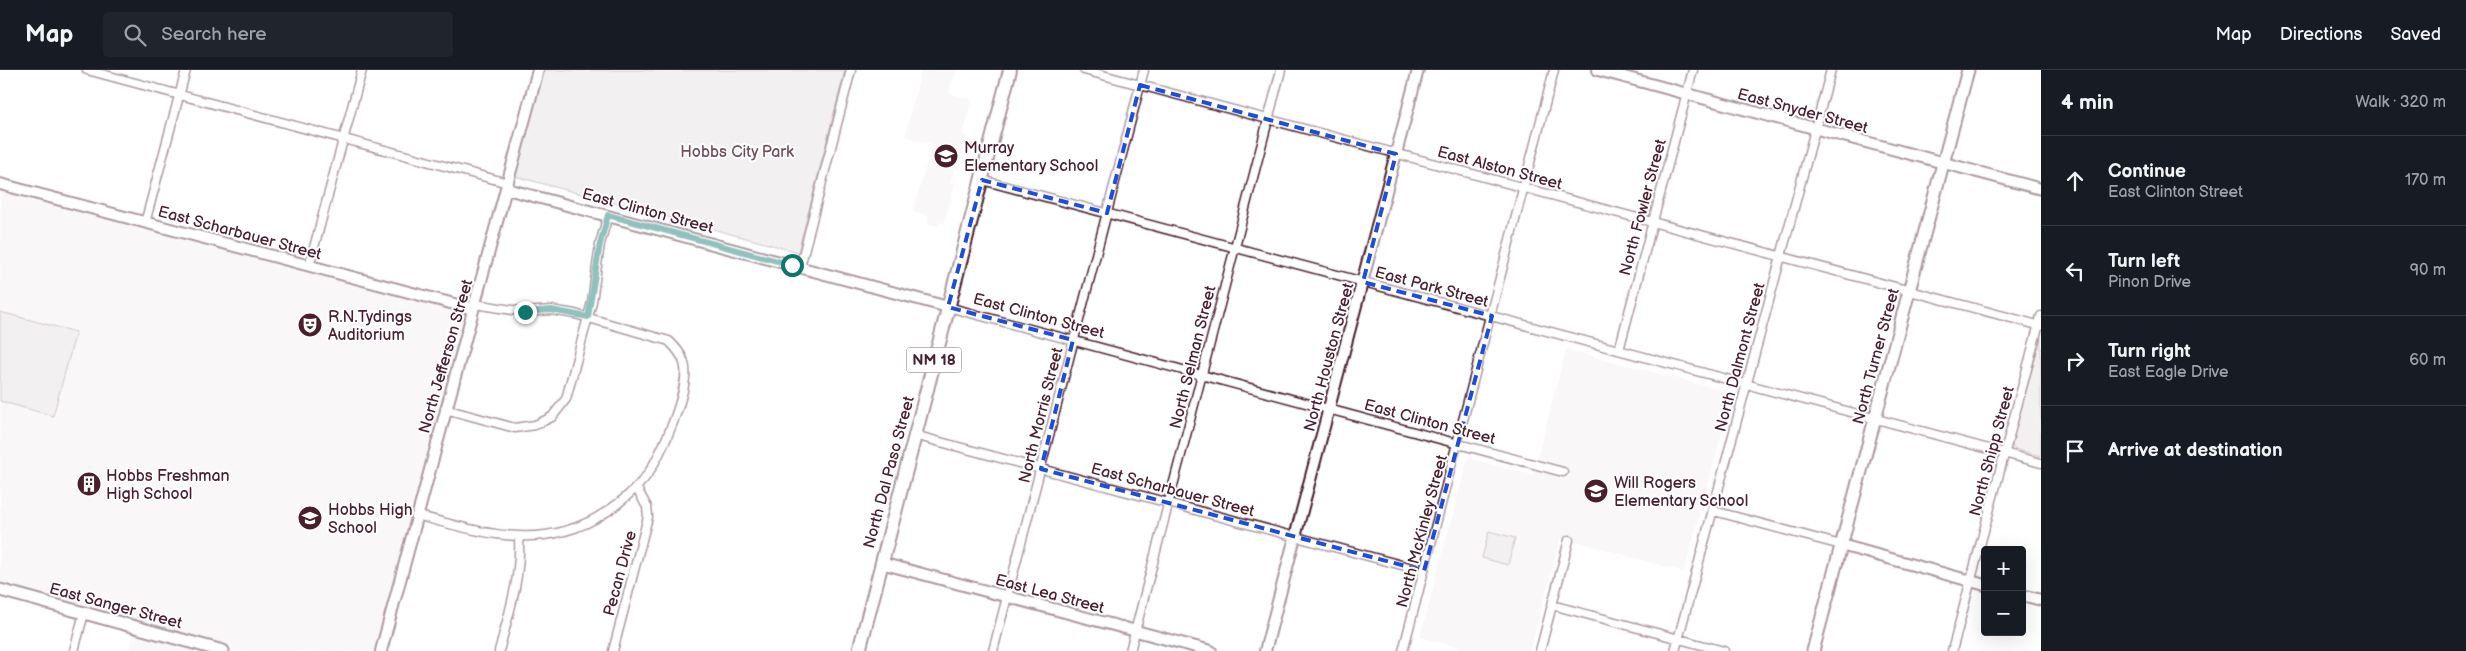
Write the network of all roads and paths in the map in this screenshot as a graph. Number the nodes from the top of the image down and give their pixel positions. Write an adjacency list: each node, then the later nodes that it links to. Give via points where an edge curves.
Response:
1 (86, 70): 17 (street, East Clinton Street)
2 (186, 70): 17 (street)
3 (362, 70): 21 (street)
4 (538, 70): 26 (street, North Jefferson Street)
5 (851, 70): 36 (street)
6 (1010, 70): 24 (main road, North Dal Paso Street / NM 18)
7 (1084, 70): 16 (street, East Alston Street)
8 (1144, 70): 16 (street, North Morris Street)
9 (1281, 70): 19 (street, North Selman Street)
10 (1418, 70): 22 (street, North Houston Street)
11 (1554, 70): 27 (street, North McKinley Street)
12 (1598, 70): 18 (street, East Snyder Street)
13 (1693, 70): 18 (street, North Fowler Street)
14 (1831, 70): 20 (street, North Dalmont Street)
15 (1968, 70): 23 (main road, North Turner Street)
16 (1140, 85): 19 (street, East Alston Street); 29 (street, North Morris Street)
17 (179, 95): 21 (street, East Clinton Street); 32 (street)
18 (1686, 95): 20 (street, East Snyder Street); 31 (street, North Fowler Street)
19 (1268, 119): 22 (street, East Alston Street); 33 (street, North Selman Street)
20 (1815, 129): 23 (street, East Snyder Street); 34 (street, North Dalmont Street)
21 (344, 140): 26 (street, East Clinton Street); 35 (street)
22 (1396, 154): 27 (street, East Alston Street); 37 (street, North Houston Street)
23 (1943, 163): 28 (street, East Snyder Street); 38 (main road, North Turner Street)
24 (982, 180): 29 (street, East Park Street); 40 (main road, North Dal Paso Street / NM 18)
25 (0, 184): 32 (street, East Scharbauer Street)
26 (508, 186): 30 (street, East Clinton Street); 39 (street, North Jefferson Street)
27 (1525, 188): 31 (street, East Alston Street); 41 (street, North McKinley Street)
28 (2041, 189)
29 (1107, 213): 33 (street, East Park Street); 45 (street, North Morris Street)
30 (608, 215): 36 (street, East Clinton Street); 43 (street)
31 (1652, 222): 34 (street, East Alston Street); 46 (street, North Fowler Street)
32 (145, 223): 35 (street, East Scharbauer Street)
33 (1234, 247): 37 (street, East Park Street); 47 (street, North Selman Street)
34 (1780, 256): 38 (street, East Alston Street); 48 (street, North Dalmont Street)
35 (309, 266): 39 (street, East Scharbauer Street)
36 (800, 267): 40 (street, East Clinton Street)
37 (1363, 282): 41 (street, East Park Street); 50 (street, North Houston Street)
38 (1909, 290): 44 (street, East Alston Street); 51 (main road, North Turner Street)
39 (474, 306): 43 (street, via 525,312 551,310); 49 (street, North Jefferson Street)
40 (948, 306): 45 (street, East Clinton Street); 52 (main road, North Dal Paso Street / NM 18)
41 (1492, 316): 46 (street, East Park Street); 53 (street, North McKinley Street)
42 (2041, 316): 44 (street, North Shipp Street)
43 (588, 317): 49 (street, via 566,399 552,417 536,426 515,428); 58 (street, via 669,341 685,364 685,377 660,457)
44 (2040, 325): 54 (street, North Shipp Street)
45 (1074, 340): 47 (street, East Clinton Street); 56 (street, North Morris Street)
46 (1619, 350): 48 (street, East Park Street)
47 (1202, 376): 50 (street, East Clinton Street); 59 (street, North Selman Street)
48 (1745, 384): 51 (street, East Park Street); 60 (street, North Dalmont Street)
49 (445, 409): 61 (street, North Jefferson Street)
50 (1329, 410): 53 (street, East Clinton Street); 63 (street, North Houston Street)
51 (1875, 418): 54 (street, East Park Street); 65 (main road, North Turner Street)
52 (914, 435): 56 (street, East Scharbauer Street); 66 (main road, North Dal Paso Street / NM 18)
53 (1458, 444): 57 (street, East Clinton Street); 67 (street, North McKinley Street)
54 (2004, 453): 55 (street, East Park Street); 68 (street, North Shipp Street)
55 (2041, 463)
56 (1040, 469): 59 (street, East Scharbauer Street); 71 (street, North Morris Street)
57 (1563, 472)
58 (636, 487): 62 (street, via 599,516 576,527); 82 (street, Pecan Drive, via 648,517)
59 (1169, 503): 63 (street, East Scharbauer Street); 76 (street, North Selman Street)
60 (1714, 511): 65 (street); 77 (street, North Dalmont Street)
61 (416, 516): 62 (street); 80 (street, North Jefferson Street)
62 (520, 538): 81 (street, via 516,586)
63 (1296, 538): 67 (street, East Scharbauer Street); 87 (street, North Houston Street)
64 (1569, 540): 74 (street)
65 (1841, 545): 68 (street); 92 (main road, North Turner Street)
66 (881, 563): 71 (street, East Lea Street); 83 (main road, North Dal Paso Street / NM 18)
67 (1424, 571): 88 (street, North McKinley Street)
68 (1970, 581): 69 (street); 93 (street, North Shipp Street)
69 (1981, 584)
70 (0, 590): 75 (main road, East Sanger Street)
71 (1008, 596): 76 (street, East Lea Street); 84 (street, North Morris Street)
72 (2026, 596): 73 (street)
73 (2041, 600)
74 (1552, 605): 77 (street); 89 (street)
75 (84, 613): 78 (street); 79 (main road, East Sanger Street)
76 (1135, 632): 85 (street, North Selman Street); 86 (street, East Lea Street)
77 (1679, 639): 90 (street, North Dalmont Street); 91 (street)
78 (74, 651)
79 (223, 651)
80 (381, 651)
81 (499, 651)
82 (613, 651)
83 (859, 651)
84 (993, 651)
85 (1130, 651)
86 (1211, 651)
87 (1266, 651)
88 (1403, 651)
89 (1540, 651)
90 (1675, 651)
91 (1724, 651)
92 (1813, 651)
93 (1952, 651)

